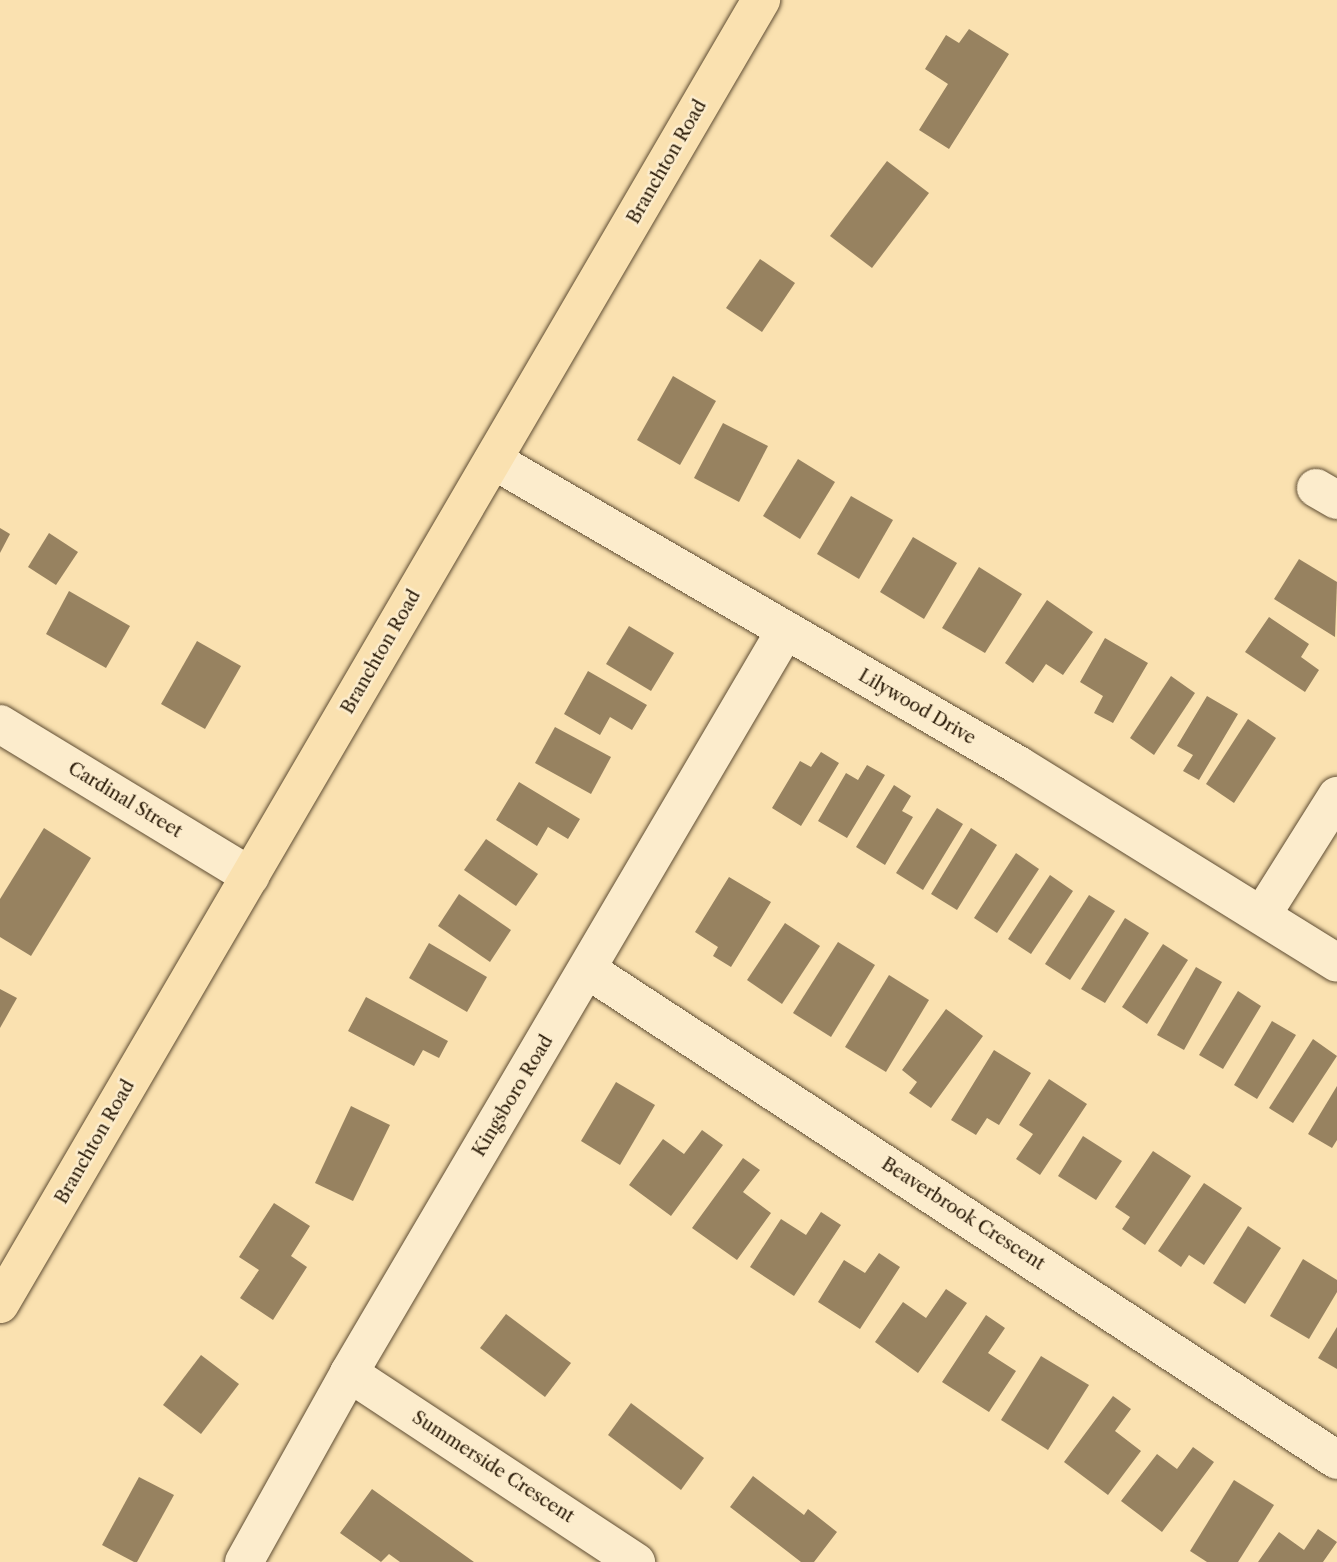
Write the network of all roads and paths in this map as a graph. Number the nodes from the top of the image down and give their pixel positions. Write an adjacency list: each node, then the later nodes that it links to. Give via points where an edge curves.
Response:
1 (761, 0): 2 (main road, Branchton Road)
2 (493, 460): 3 (street, Lilywood Drive); 6 (main road, Branchton Road)
3 (785, 631): 7 (street, Lilywood Drive, via 1018,765); 9 (street, Kingsboro Road)
4 (0, 724): 6 (street, Cardinal Street)
5 (1337, 796): 7 (street)
6 (250, 876): 10 (main road, Branchton Road)
7 (1262, 915): 8 (street, Lilywood Drive)
8 (1337, 962)
9 (588, 970): 11 (street, Kingsboro Road); 12 (street, Beaverbrook Crescent)
10 (0, 1304)
11 (349, 1373): 13 (street, Kingsboro Road); 14 (street, Summerside Crescent)
12 (1337, 1460)
13 (244, 1562)
14 (636, 1562)

